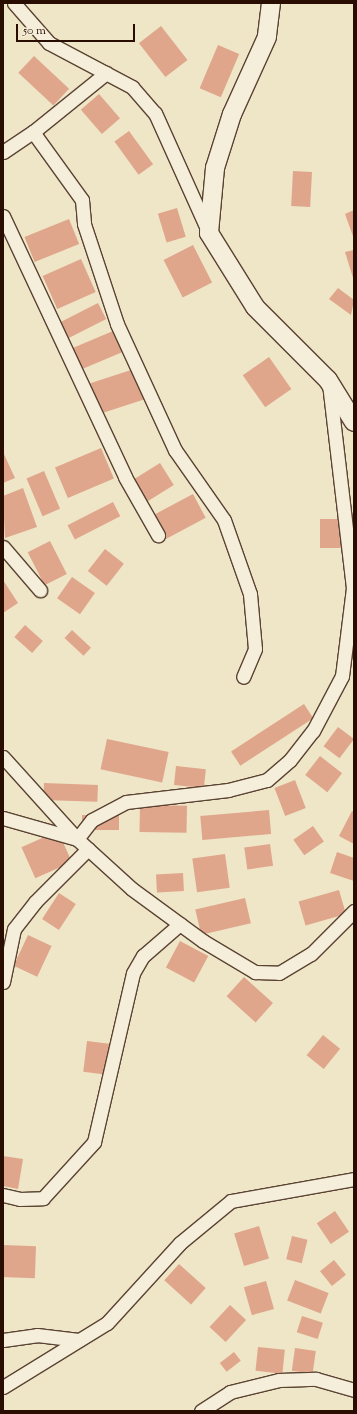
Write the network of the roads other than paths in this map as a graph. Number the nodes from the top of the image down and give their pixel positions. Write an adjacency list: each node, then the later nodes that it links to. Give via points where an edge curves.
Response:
1 (14, 3): 3 (street, via 49,43)
2 (271, 3): 7 (main road, via 267,37 232,114 215,168)
3 (106, 73): 4 (street); 7 (street, via 132,87 155,113)
4 (33, 132): 5 (street); 13 (street, via 82,200 84,224 116,324 174,450 224,520 250,594 255,649)
5 (3, 152)
6 (3, 216): 10 (street, via 125,477)
7 (209, 233): 8 (main road, via 255,307)
8 (328, 380): 9 (main road); 16 (street, via 353,588 342,676 332,698 295,754 267,780 228,790 126,802 92,820)
9 (354, 422)
10 (158, 535)
11 (3, 547): 12 (street)
12 (40, 590)
13 (243, 677)
14 (3, 757): 16 (street)
15 (3, 818): 16 (street)
16 (77, 839): 17 (street)
17 (88, 849): 19 (street, via 132,889); 20 (street, via 35,902 14,929)
18 (354, 911): 19 (street, via 311,954 279,973 254,972)
19 (180, 924): 22 (street, via 143,956 134,973 122,1016 106,1102 94,1142 43,1198 20,1199)
20 (3, 982)
21 (354, 1179): 24 (street, via 231,1201 180,1243 107,1323)
22 (3, 1195)
23 (3, 1340): 24 (street, via 36,1335)
24 (79, 1340): 25 (street)
25 (3, 1387)
26 (354, 1390): 27 (street, via 316,1379 279,1380 230,1392)
27 (201, 1411)

